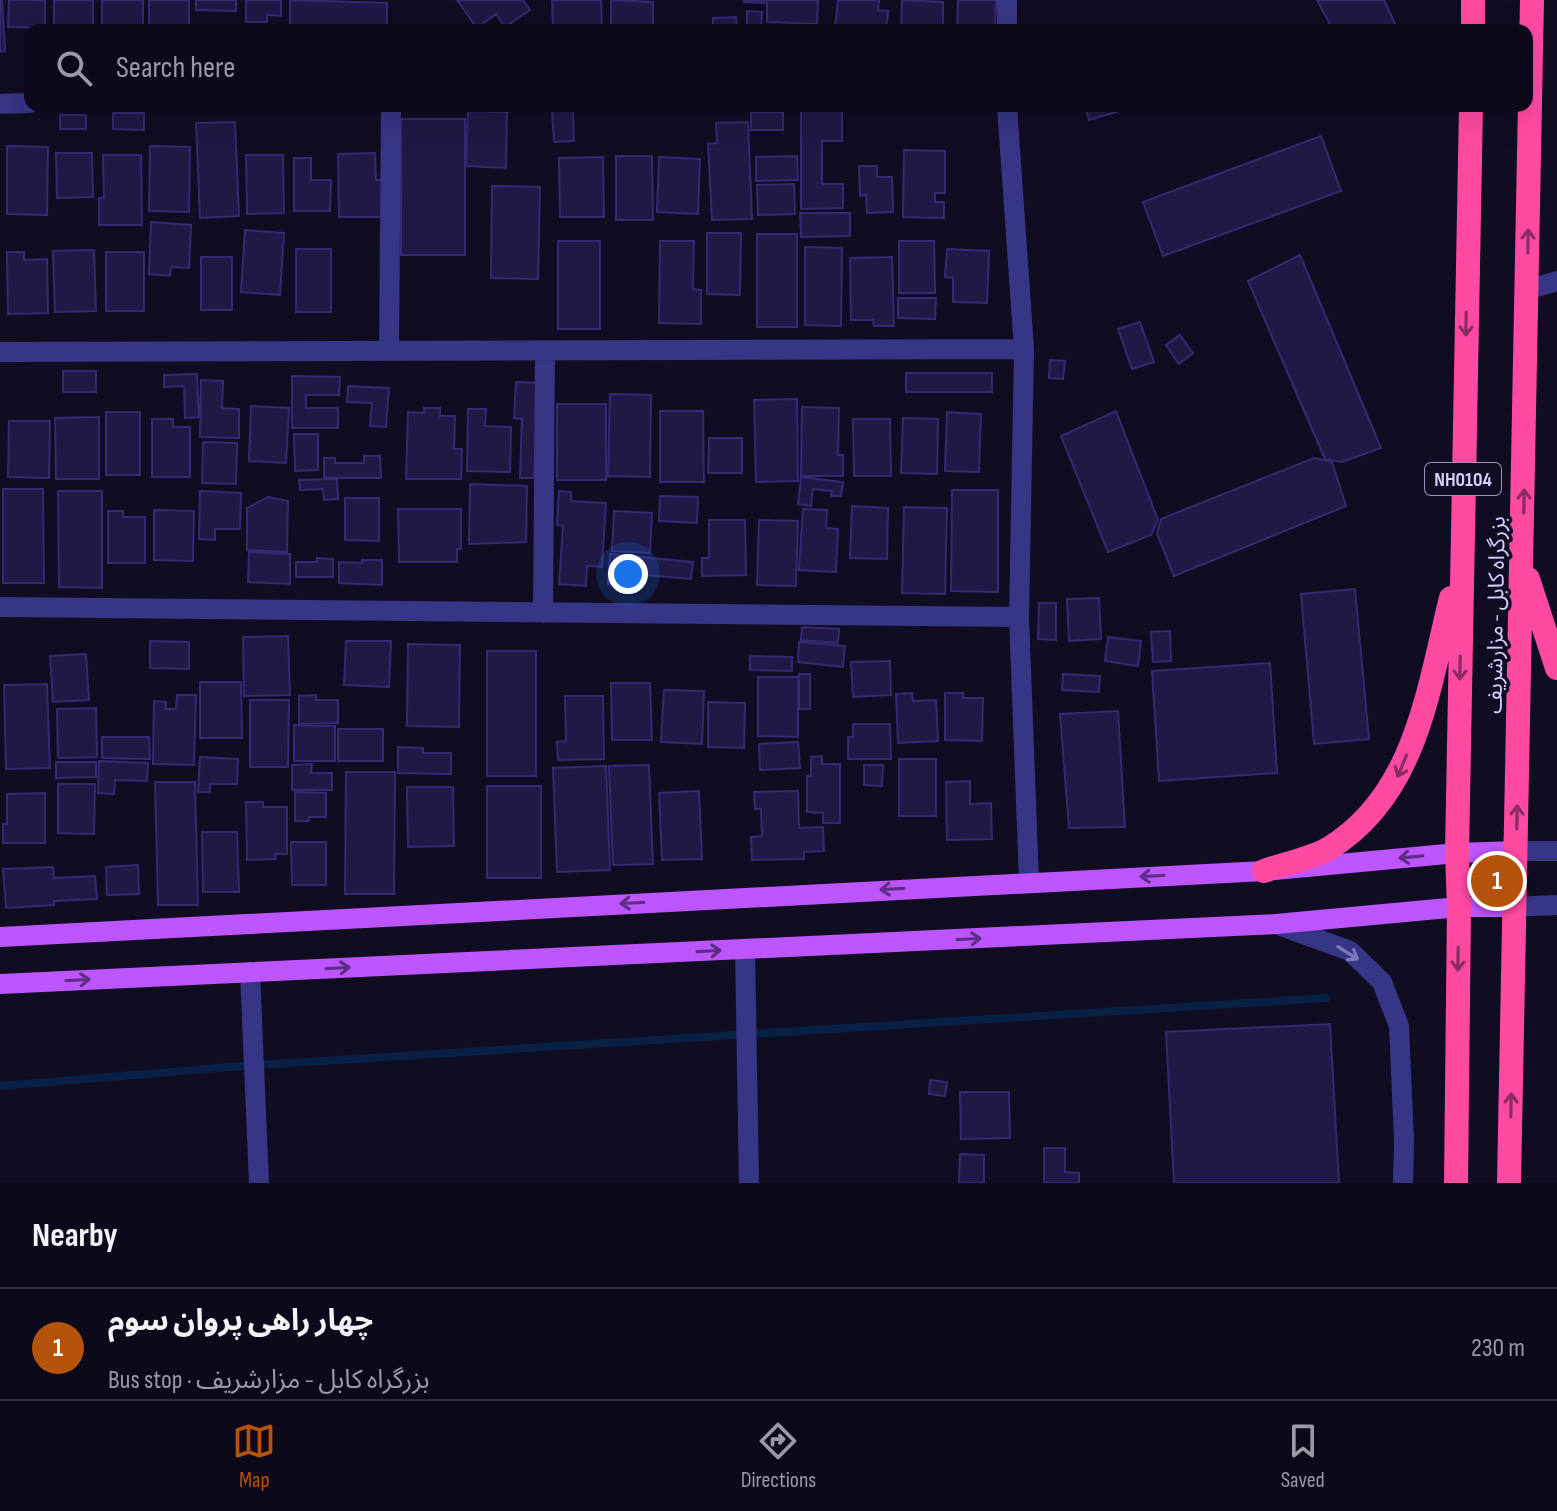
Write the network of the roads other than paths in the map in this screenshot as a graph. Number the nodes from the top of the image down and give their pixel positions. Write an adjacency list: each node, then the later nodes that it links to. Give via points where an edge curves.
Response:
1 (1007, 0): 4 (street)
2 (1473, 0): 5 (highway)
3 (1532, 0): 6 (highway, بزرگراه کابل - مزارشریف / NH0104, one-way to 3)
4 (1007, 24)
5 (1473, 24)
6 (1532, 24)
7 (24, 103): 8 (street)
8 (0, 104)
9 (391, 112): 16 (street)
10 (1007, 112): 15 (street)
11 (1471, 112): 19 (highway, بزرگراه کابل - مزارشریف / NH0104, one-way to 19)
12 (1530, 112): 14 (highway, بزرگراه کابل - مزارشریف / NH0104, one-way to 12)
13 (1557, 281): 14 (street)
14 (1527, 290): 20 (highway, بزرگراه کابل - مزارشریف / NH0104, one-way to 14)
15 (1024, 349): 18 (street); 23 (street)
16 (389, 351): 17 (street); 18 (street)
17 (0, 352)
18 (545, 352): 22 (street)
19 (1462, 557): 27 (highway, بزرگراه کابل - مزارشریف / NH0104, one-way to 27); 28 (highway, one-way to 28, via 1421,721 1395,783 1373,814 1327,850)
20 (1523, 561): 24 (highway); 25 (highway, بزرگراه کابل - مزارشریف / NH0104, one-way to 20)
21 (0, 607): 22 (street)
22 (543, 613): 23 (street)
23 (1019, 617): 29 (street)
24 (1557, 668)
25 (1517, 851): 26 (street); 27 (main road); 32 (highway, بزرگراه کابل - مزارشریف / NH0104)
26 (1557, 851)
27 (1457, 853): 28 (main road, one-way to 28); 31 (highway, بزرگراه کابل - مزارشریف / NH0104)
28 (1264, 871): 29 (main road, one-way to 29)
29 (1029, 881): 34 (main road, one-way to 34)
30 (1557, 905): 32 (street)
31 (1459, 907): 32 (main road); 33 (main road); 41 (highway, بزرگراه کابل - مزارشریف / NH0104, one-way to 41)
32 (1516, 907): 42 (highway, بزرگراه کابل - مزارشریف / NH0104, one-way to 32)
33 (1276, 924): 35 (main road, one-way to 33); 40 (street, one-way to 40, via 1350,951 1382,982 1399,1026)
34 (0, 937)
35 (745, 949): 36 (main road, one-way to 35); 39 (street)
36 (250, 972): 37 (main road, one-way to 36); 38 (street)
37 (0, 984)
38 (259, 1183)
39 (749, 1183)
40 (1403, 1183)
41 (1456, 1183)
42 (1509, 1183)

